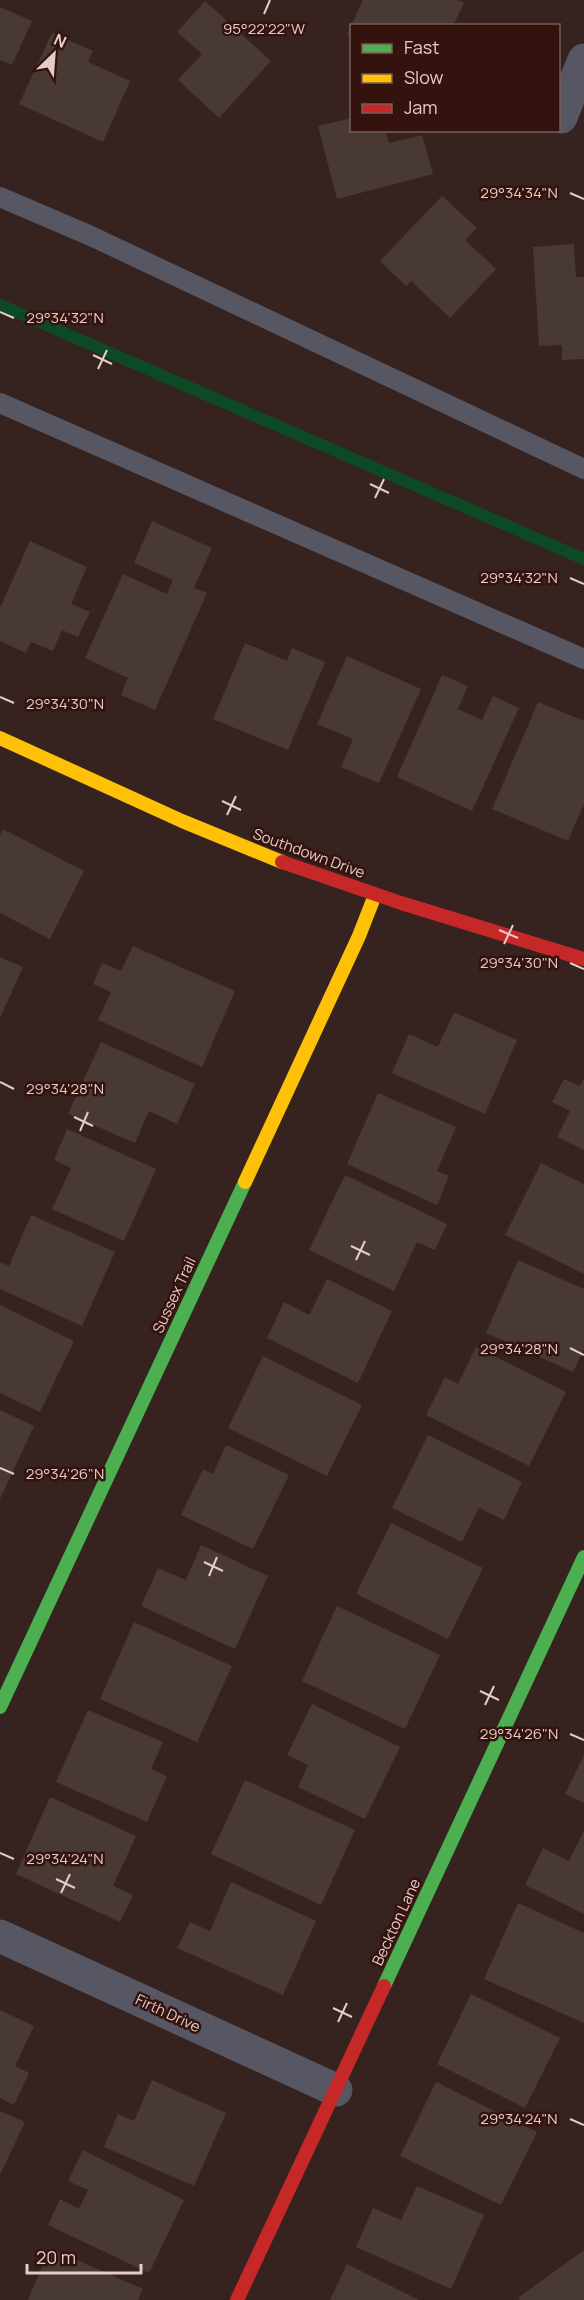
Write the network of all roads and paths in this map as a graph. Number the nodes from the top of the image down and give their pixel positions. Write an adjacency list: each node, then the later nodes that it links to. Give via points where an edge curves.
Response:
1 (584, 60): 2 (street)
2 (561, 117)
3 (0, 197): 5 (lane, via 102,241)
4 (0, 403): 6 (lane)
5 (584, 470)
6 (584, 659)
7 (0, 738): 8 (street, Southdown Drive, via 210,834)
8 (375, 895): 9 (street, Southdown Drive); 11 (street, Sussex Trail)
9 (584, 959)
10 (584, 1557): 13 (street, Beckton Lane)
11 (0, 1707)
12 (0, 1936): 13 (street, Firth Drive)
13 (336, 2090): 14 (street, Beckton Lane)
14 (237, 2300)

